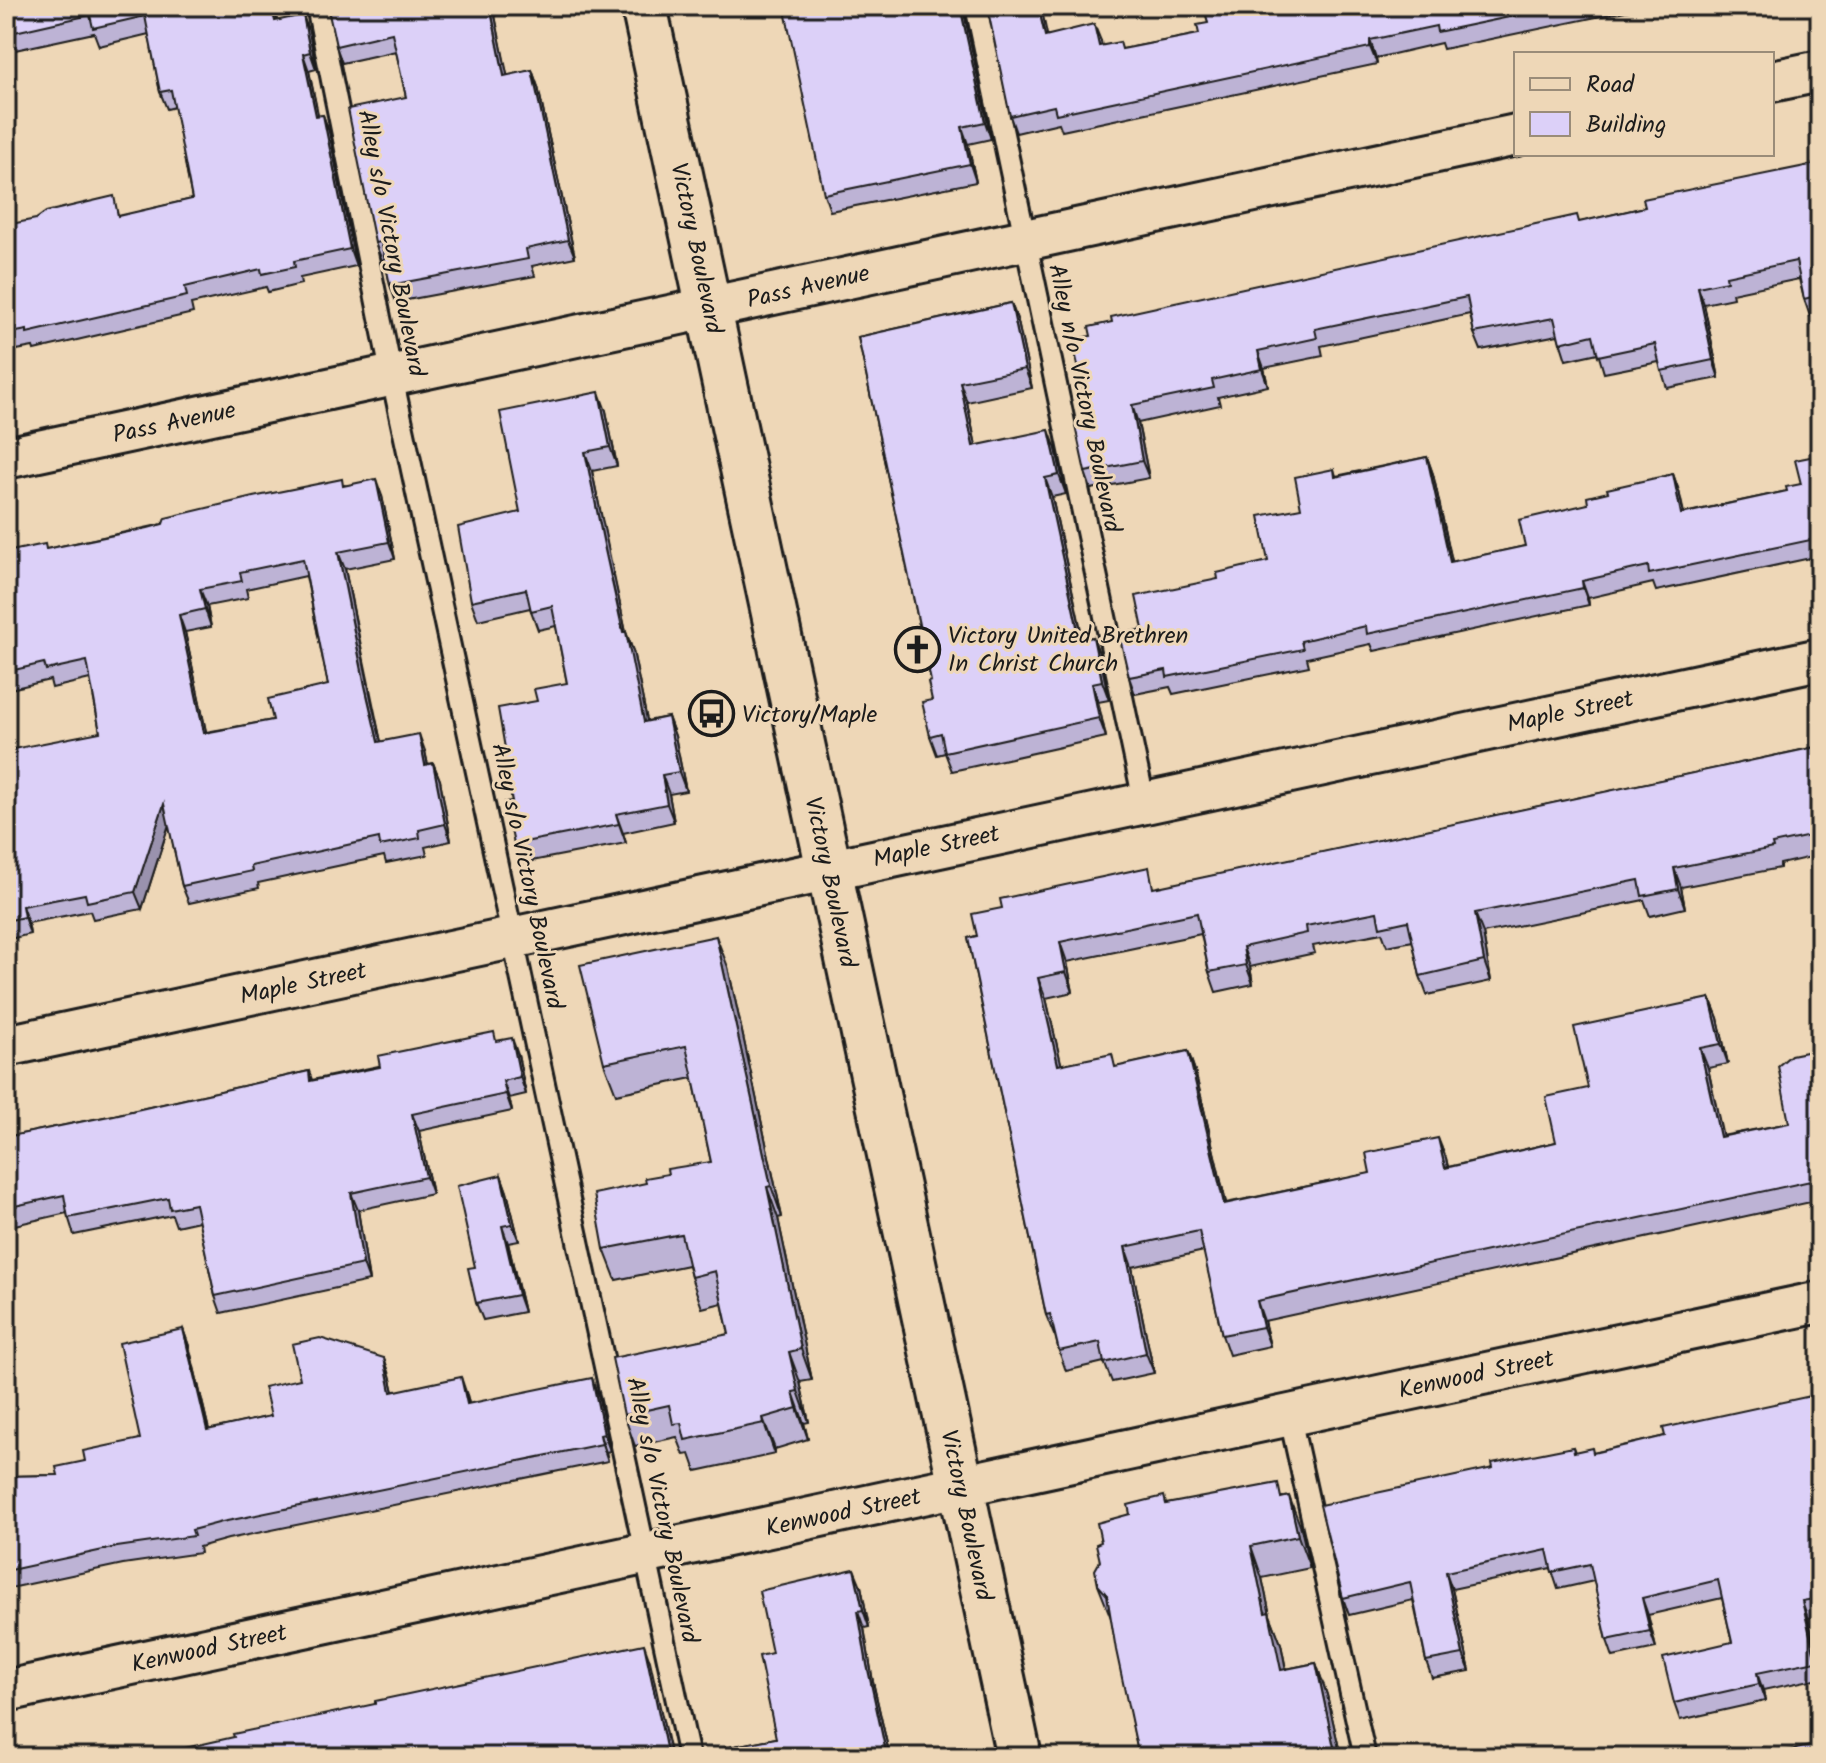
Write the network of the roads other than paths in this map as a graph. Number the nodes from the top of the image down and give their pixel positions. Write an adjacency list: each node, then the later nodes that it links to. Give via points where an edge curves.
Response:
1 (317, 6): 9 (lane, Alley s/o Victory Boulevard)
2 (644, 6): 8 (main road, Victory Boulevard)
3 (976, 6): 7 (lane, Alley n/o Victory Boulevard)
4 (1820, 71): 5 (street)
5 (1774, 81)
6 (1514, 135): 7 (street, Pass Avenue)
7 (1024, 237): 8 (street, Pass Avenue); 12 (lane, Alley n/o Victory Boulevard)
8 (710, 308): 9 (street, Pass Avenue); 13 (main road, Victory Boulevard)
9 (392, 377): 10 (street, Pass Avenue); 14 (lane, Alley s/o Victory Boulevard)
10 (6, 458)
11 (1820, 659): 12 (street, Maple Street)
12 (1144, 801): 13 (street, Maple Street)
13 (829, 869): 14 (street, Maple Street); 18 (main road, Victory Boulevard)
14 (515, 938): 15 (street, Maple Street); 19 (lane, Alley s/o Victory Boulevard)
15 (6, 1046)
16 (1820, 1302): 17 (street, Kenwood Street)
17 (1289, 1413): 18 (street, Kenwood Street); 23 (lane)
18 (961, 1487): 19 (street, Kenwood Street); 22 (main road, Victory Boulevard)
19 (646, 1555): 20 (street, Kenwood Street); 21 (lane, Alley s/o Victory Boulevard)
20 (6, 1691)
21 (689, 1757)
22 (1019, 1757)
23 (1365, 1757)

